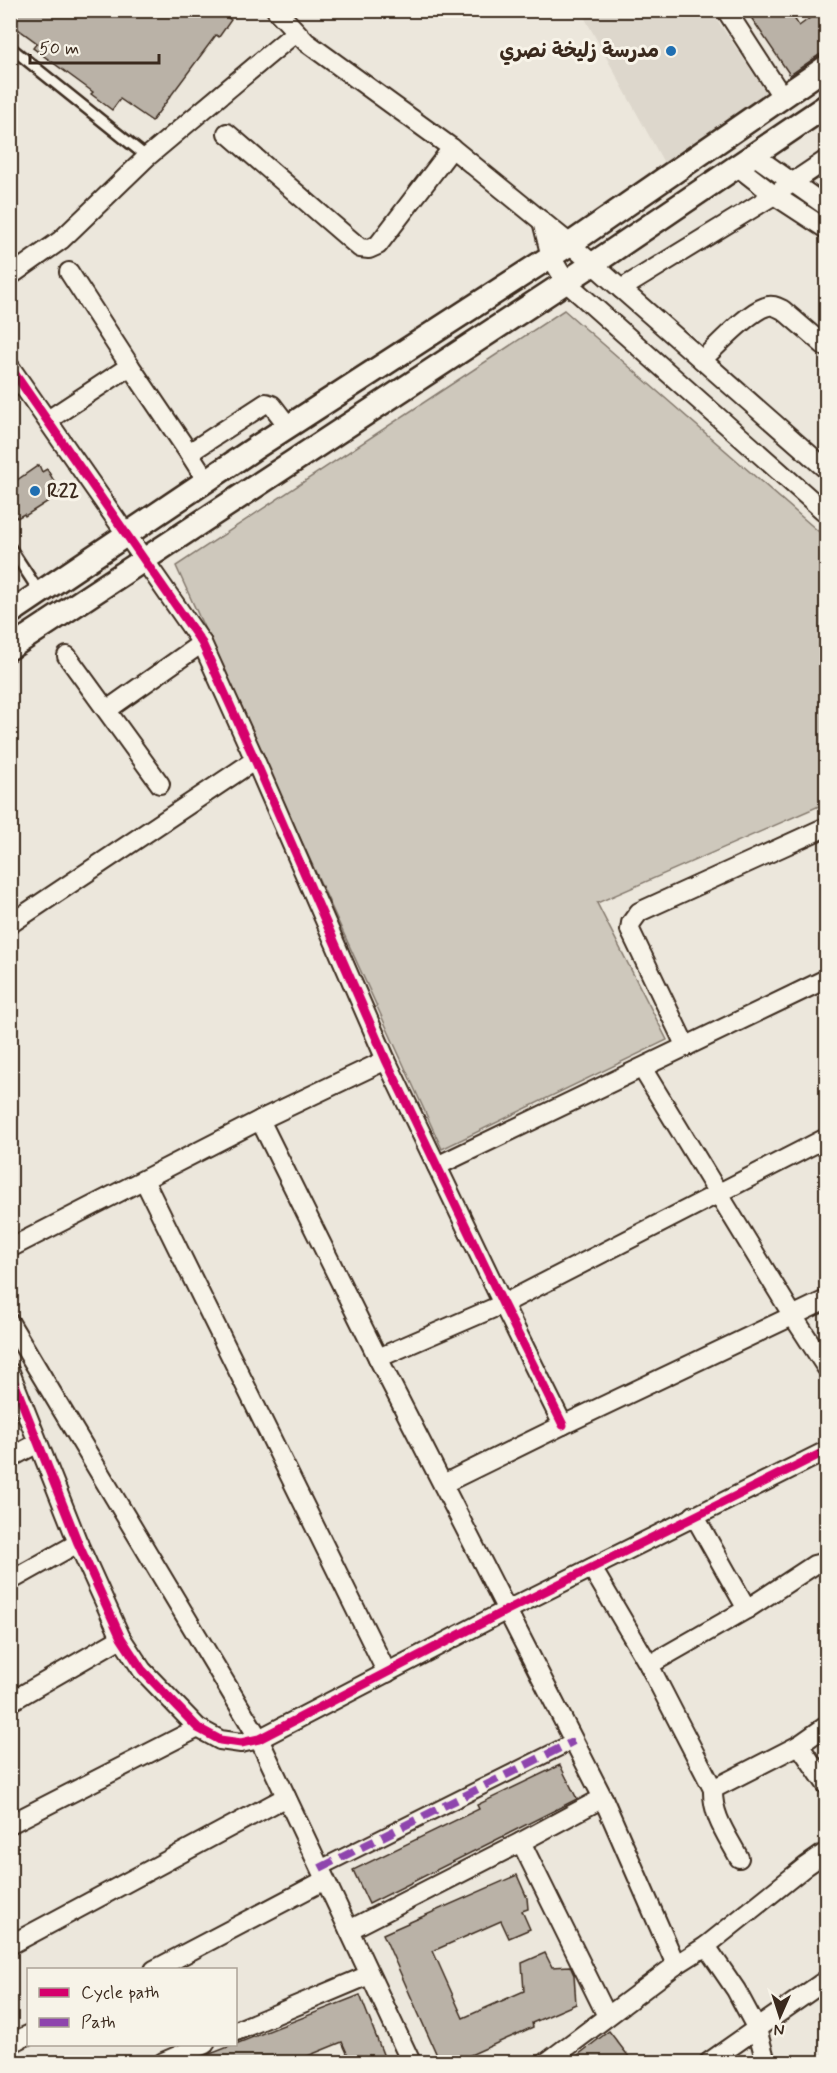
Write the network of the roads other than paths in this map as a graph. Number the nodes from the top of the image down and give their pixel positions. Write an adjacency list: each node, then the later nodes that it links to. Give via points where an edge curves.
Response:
1 (726, 10): 6 (street)
2 (274, 11): 3 (street)
3 (296, 32): 9 (street); 10 (street)
4 (10, 47): 10 (lane)
5 (826, 67): 6 (street)
6 (783, 98): 18 (street)
7 (826, 106): 12 (street)
8 (227, 133): 9 (street, via 360,248 369,249 378,245)
9 (452, 148): 16 (street)
10 (147, 158): 22 (street, via 61,240)
11 (826, 160): 13 (street)
12 (747, 161): 13 (street); 14 (street); 20 (street)
13 (792, 182): 14 (street); 15 (street)
14 (774, 195): 17 (street); 24 (street)
15 (826, 206)
16 (542, 221): 18 (street); 19 (street)
17 (826, 230)
18 (570, 244): 19 (street); 20 (street)
19 (551, 257): 23 (street); 30 (street)
20 (593, 264): 23 (street); 24 (street)
21 (69, 272): 27 (street)
22 (10, 276)
23 (566, 282): 34 (street); 37 (street)
24 (621, 289): 26 (street)
25 (826, 347): 26 (street, via 783,310 766,306 754,312)
26 (702, 360): 32 (street)
27 (130, 366): 29 (street); 31 (street)
28 (10, 367): 29 (street)
29 (48, 420): 35 (street)
30 (288, 426): 31 (street, via 266,403); 33 (street)
31 (189, 453): 33 (street)
32 (826, 469)
33 (207, 481): 35 (street)
34 (826, 513)
35 (127, 535): 37 (street); 38 (street)
36 (10, 547): 38 (lane)
37 (145, 558): 40 (street); 41 (street)
38 (40, 593): 39 (street)
39 (10, 614)
40 (202, 643): 43 (street); 44 (street)
41 (10, 648)
42 (67, 656): 43 (street)
43 (107, 710): 45 (street)
44 (255, 760): 47 (street); 50 (street)
45 (160, 784)
46 (826, 828): 49 (street, via 633,917 630,930)
47 (10, 924)
48 (826, 979): 49 (street)
49 (686, 1047): 51 (street)
50 (386, 1060): 52 (street); 54 (street)
51 (642, 1068): 54 (street); 56 (street)
52 (260, 1120): 55 (street); 62 (street)
53 (826, 1138): 56 (street)
54 (437, 1166): 59 (street)
55 (144, 1180): 57 (street); 79 (street)
56 (718, 1192): 59 (street); 60 (street)
57 (10, 1248)
58 (826, 1300): 60 (street)
59 (503, 1304): 62 (street); 65 (street)
60 (793, 1316): 63 (street); 65 (street)
61 (12, 1330): 83 (street)
62 (378, 1358): 69 (street)
63 (826, 1367)
64 (10, 1372): 66 (street)
65 (564, 1425): 69 (street)
66 (39, 1443): 68 (street); 71 (street)
67 (826, 1451): 70 (street)
68 (10, 1458)
69 (442, 1484): 76 (street)
70 (694, 1515): 73 (street); 75 (street)
71 (78, 1543): 74 (street); 77 (street)
72 (826, 1566): 75 (street, via 814,1565)
73 (592, 1569): 76 (street); 78 (street)
74 (10, 1581)
75 (747, 1609): 78 (street)
76 (507, 1610): 79 (street); 84 (street)
77 (121, 1638): 80 (street); 82 (street, via 142,1670)
78 (650, 1665): 87 (street)
79 (387, 1673): 83 (street)
80 (10, 1702)
81 (826, 1726): 85 (street)
82 (198, 1728): 83 (street, via 220,1740 241,1743); 90 (street)
83 (259, 1739): 88 (street)
84 (574, 1741): 89 (street); 94 (street)
85 (800, 1745): 86 (street); 87 (street)
86 (826, 1784)
87 (713, 1789): 93 (street, via 716,1816)
88 (286, 1797): 94 (street); 96 (street)
89 (603, 1798): 91 (street); 98 (street)
90 (10, 1824)
91 (521, 1842): 95 (street); 102 (street)
92 (826, 1852): 97 (street)
93 (739, 1858)
94 (322, 1874): 95 (street); 99 (street)
95 (349, 1930): 100 (street)
96 (10, 1945)
97 (706, 1946): 98 (street); 103 (street)
98 (676, 1965): 102 (street)
99 (158, 1968)
100 (369, 1975): 104 (street); 109 (street)
101 (826, 1980): 103 (street)
102 (607, 2016): 110 (street)
103 (757, 2029): 111 (street); 112 (street)
104 (237, 2031)
105 (27, 2036): 106 (street)
106 (10, 2044)
107 (200, 2046): 108 (street)
108 (163, 2062)
109 (411, 2062)
110 (547, 2062)
111 (708, 2062)
112 (766, 2062)

